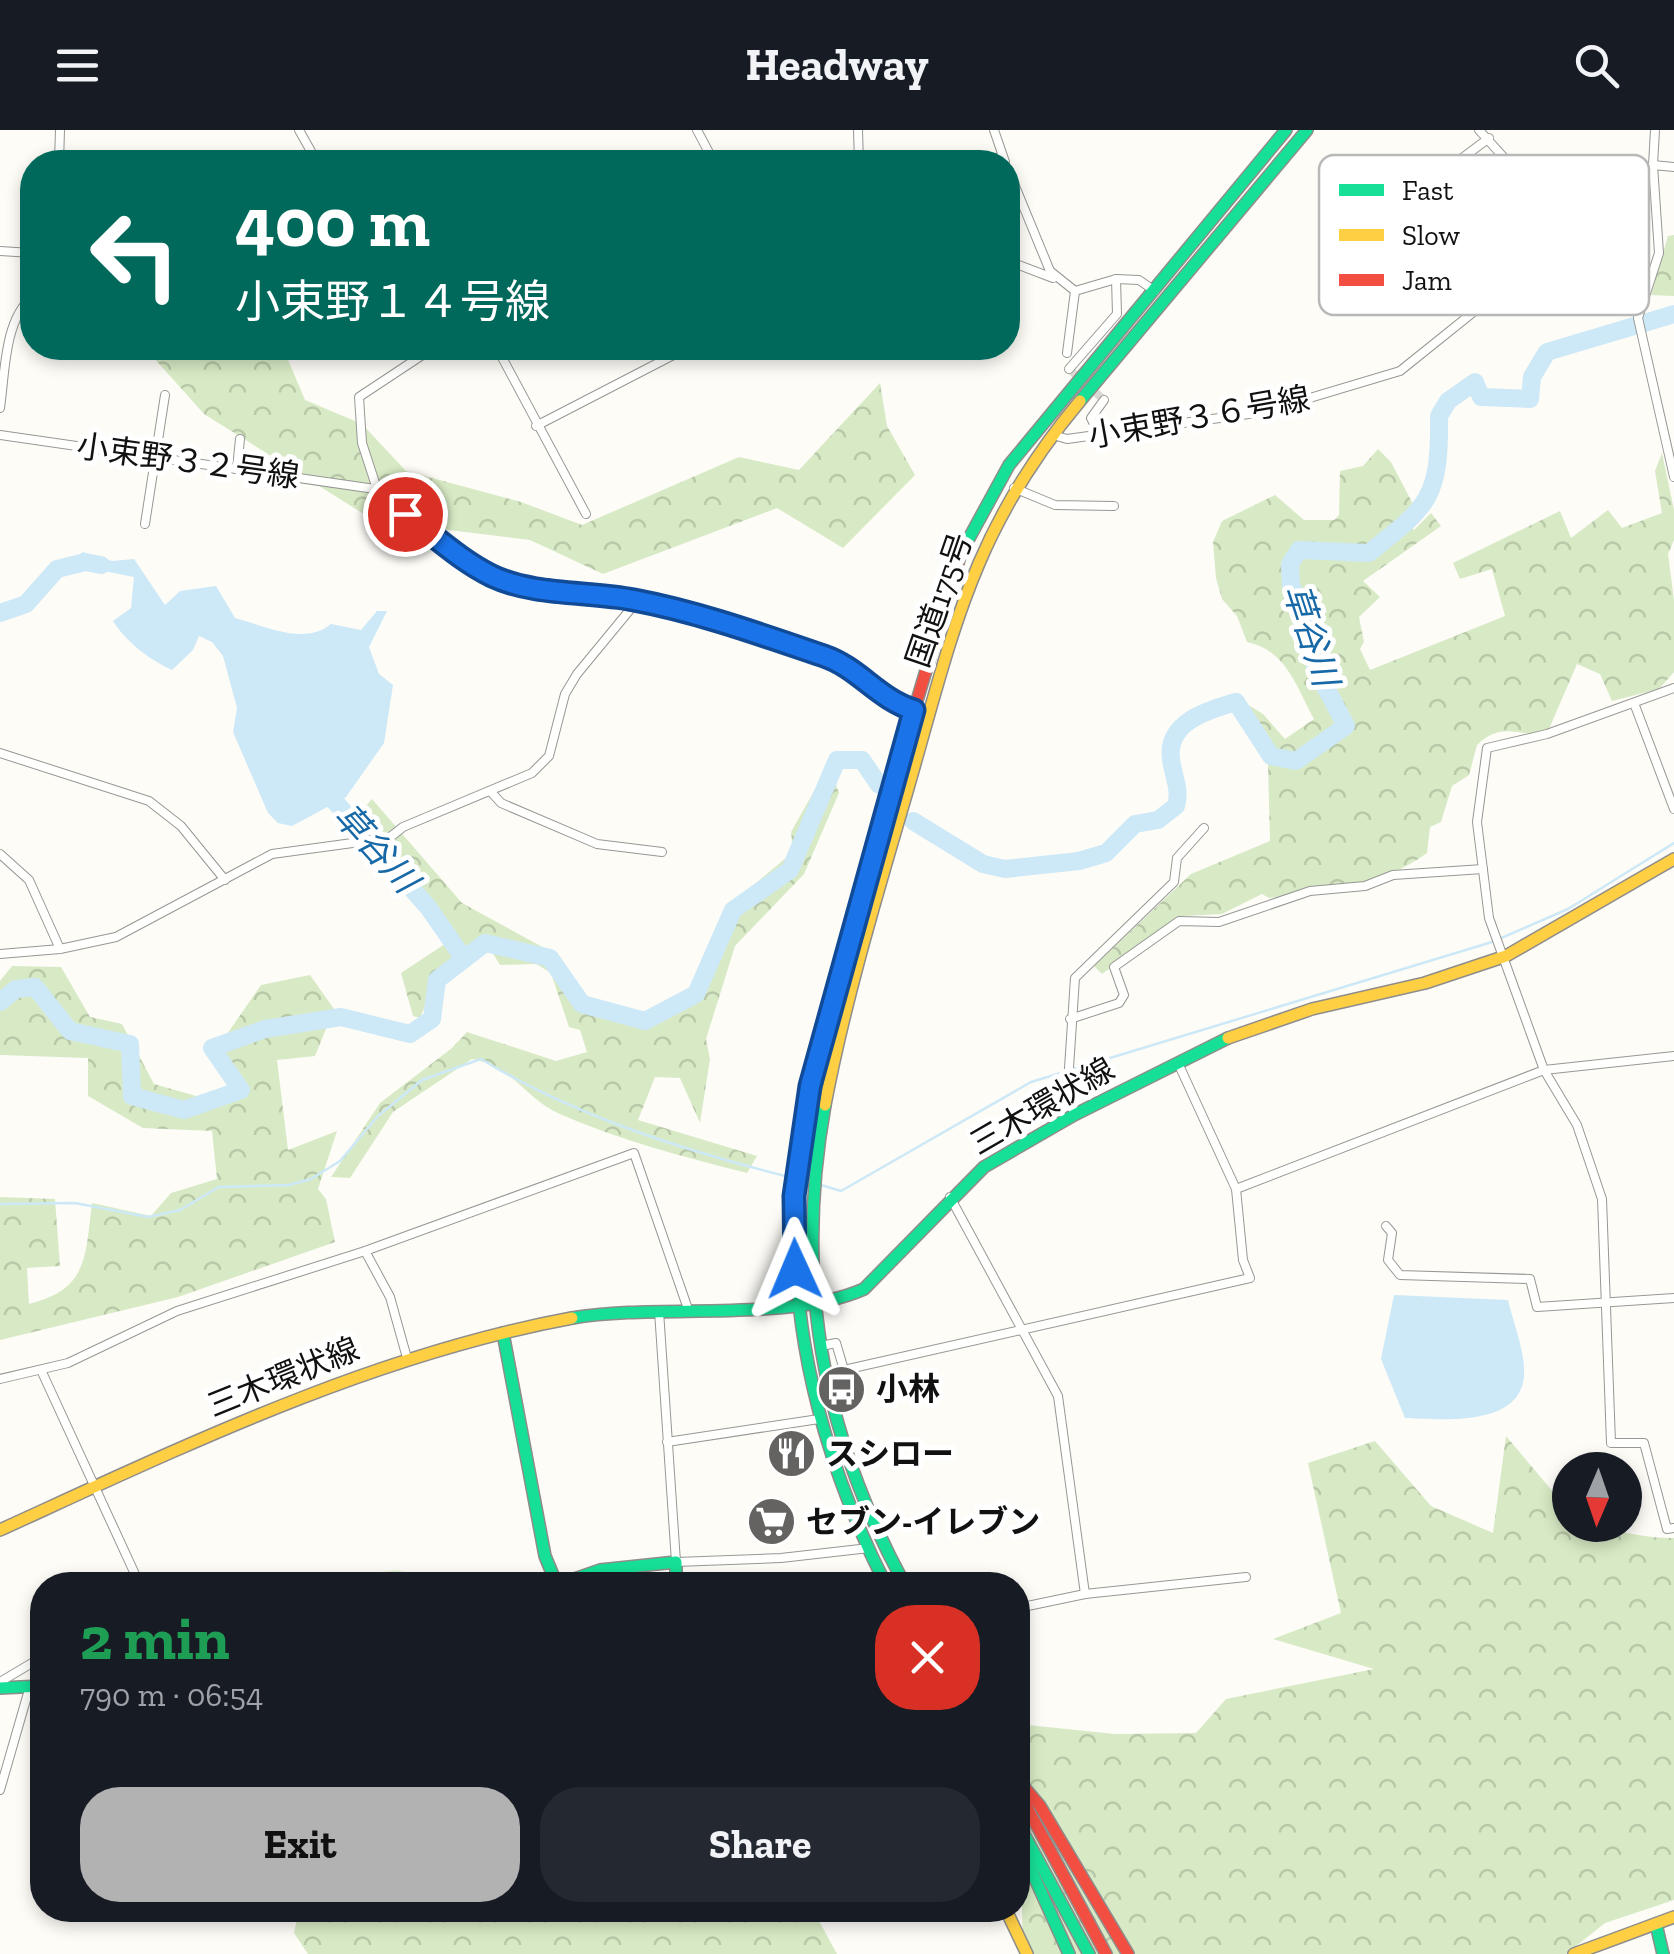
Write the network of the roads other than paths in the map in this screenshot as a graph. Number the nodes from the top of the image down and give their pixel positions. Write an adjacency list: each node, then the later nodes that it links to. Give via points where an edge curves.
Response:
1 (1286, 130): 16 (main road, 国道175号)
2 (1307, 130): 18 (main road, 国道175号)
3 (1480, 130): 5 (street)
4 (1655, 130): 8 (street)
5 (1489, 138): 6 (street); 7 (street)
6 (1466, 155)
7 (1504, 155)
8 (1652, 165): 9 (street, 小束野３６号線); 10 (street); 15 (street, via 1659,253)
9 (1649, 167)
10 (1674, 167)
11 (1020, 205): 13 (street)
12 (1020, 266): 13 (street)
13 (1057, 280): 17 (street)
14 (1116, 280): 16 (street, via 1139,280); 17 (street); 26 (street, via 1117,314)
15 (1649, 284)
16 (1152, 289): 18 (street); 46 (main road, 国道175号, via 996,483 954,575)
17 (1075, 291): 22 (street)
18 (1166, 300): 32 (main road, 国道175号)
19 (20, 312): 29 (street)
20 (1469, 315): 31 (street, 小束野３６号線, via 1400,371 1263,412)
21 (1639, 315): 37 (street)
22 (1067, 353)
23 (405, 360): 39 (street, via 359,397)
24 (503, 360): 30 (street)
25 (663, 360): 30 (street)
26 (1070, 370)
27 (165, 395): 35 (street)
28 (1104, 400): 31 (street, via 1091,418 1096,428 1119,426)
29 (0, 408)
30 (536, 426): 41 (street)
31 (1126, 433): 32 (street, 小束野３６号線, via 1067,440)
32 (1053, 434): 38 (main road, 国道175号)
33 (0, 435): 35 (street, 小束野３２号線)
34 (240, 440): 36 (street)
35 (153, 457): 36 (street, 小束野３２号線); 42 (street)
36 (237, 468): 39 (street, 小束野３２号線)
37 (1674, 477)
38 (1014, 488): 40 (street, via 1055,506); 47 (main road, 国道175号, via 965,592)
39 (375, 489): 43 (street, via 492,576 528,588)
40 (1114, 506)
41 (586, 514)
42 (145, 524)
43 (638, 600): 46 (street, via 826,656 890,703); 49 (street, via 565,694 548,756 532,773)
44 (1674, 688): 45 (street)
45 (1634, 704): 50 (street); 55 (street, via 1488,748 1477,822)
46 (914, 710): 47 (street); 72 (main road, 国道175号, via 824,1028 799,1142)
47 (929, 716): 71 (main road, 国道175号, via 824,1093 810,1196)
48 (0, 753): 56 (street, via 149,800 181,826)
49 (492, 793): 52 (street, via 501,804 597,844); 56 (street, via 371,842 272,854)
50 (1674, 808)
51 (1204, 828): 60 (street, via 1176,858 1174,882 1075,978)
52 (662, 852)
53 (0, 854): 57 (street, via 30,880)
54 (1674, 859): 59 (main road, 三木環状線)
55 (1483, 869): 59 (street, via 1489,918); 60 (street, via 1393,875 1365,886 1310,891 1219,922 1180,921 1114,968 1124,994 1119,1003)
56 (224, 880): 57 (street, via 116,937)
57 (60, 950): 58 (street)
58 (0, 954)
59 (1506, 956): 62 (main road, 三木環状線, via 1244,1030); 63 (street)
60 (1070, 1019): 64 (street)
61 (1674, 1056): 63 (street)
62 (1178, 1062): 64 (main road, 三木環状線); 65 (street)
63 (1544, 1070): 65 (street); 70 (street, via 1577,1125 1602,1199)
64 (1074, 1115): 66 (main road, 三木環状線, via 1003,1154)
65 (1236, 1190): 75 (street, via 1250,1278)
66 (950, 1197): 71 (main road, 三木環状線, via 864,1289); 75 (street)
67 (1386, 1226): 70 (street, via 1392,1233 1388,1260 1400,1274 1530,1279 1537,1308)
68 (365, 1251): 74 (street, via 634,1153); 78 (street, via 390,1297); 79 (street, via 177,1311)
69 (1674, 1298): 70 (street)
70 (1609, 1302): 84 (street, via 1612,1443 1644,1443 1667,1528)
71 (814, 1303): 72 (main road, 三木環状線); 77 (main road, 国道175号)
72 (796, 1305): 74 (main road, 三木環状線); 81 (main road, 国道175号)
73 (658, 1310): 74 (main road, 三木環状線); 76 (main road, 三木環状線); 82 (street)
74 (688, 1310)
75 (1021, 1330): 77 (street, via 844,1370 836,1343); 96 (street, via 1058,1396)
76 (503, 1333): 78 (main road, 三木環状線); 90 (main road)
77 (821, 1346): 86 (main road, 国道175号, via 844,1454)
78 (407, 1358): 83 (main road, 三木環状線)
79 (42, 1370): 80 (street); 83 (street)
80 (0, 1379)
81 (819, 1419): 82 (street); 87 (main road, 国道175号, via 834,1476)
82 (667, 1442): 88 (street)
83 (96, 1486): 85 (main road, 三木環状線); 89 (street)
84 (1674, 1528)
85 (0, 1530)
86 (882, 1542): 87 (street); 94 (main road, 国道175号)
87 (866, 1549): 88 (street); 93 (main road, 国道175号)
88 (676, 1562): 91 (main road); 92 (main road)
89 (134, 1572)
90 (552, 1572)
91 (594, 1572)
92 (676, 1572)
93 (879, 1572)
94 (898, 1572)
95 (1246, 1577): 96 (street)
96 (1084, 1594): 97 (street)
97 (1030, 1605)
98 (30, 1664): 99 (street)
99 (0, 1685): 100 (main road)
100 (30, 1686)
101 (30, 1703): 102 (street)
102 (0, 1790)
103 (1030, 1794): 114 (main road)
104 (1030, 1813): 113 (main road)
105 (1030, 1845): 112 (main road)
106 (1030, 1867): 111 (main road)
107 (1674, 1917): 109 (main road)
108 (1012, 1922): 110 (main road)
109 (1656, 1924): 115 (main road); 116 (main road)
110 (1027, 1954)
111 (1069, 1954)
112 (1088, 1954)
113 (1106, 1954)
114 (1128, 1954)
115 (1574, 1954)
116 (1663, 1954)

